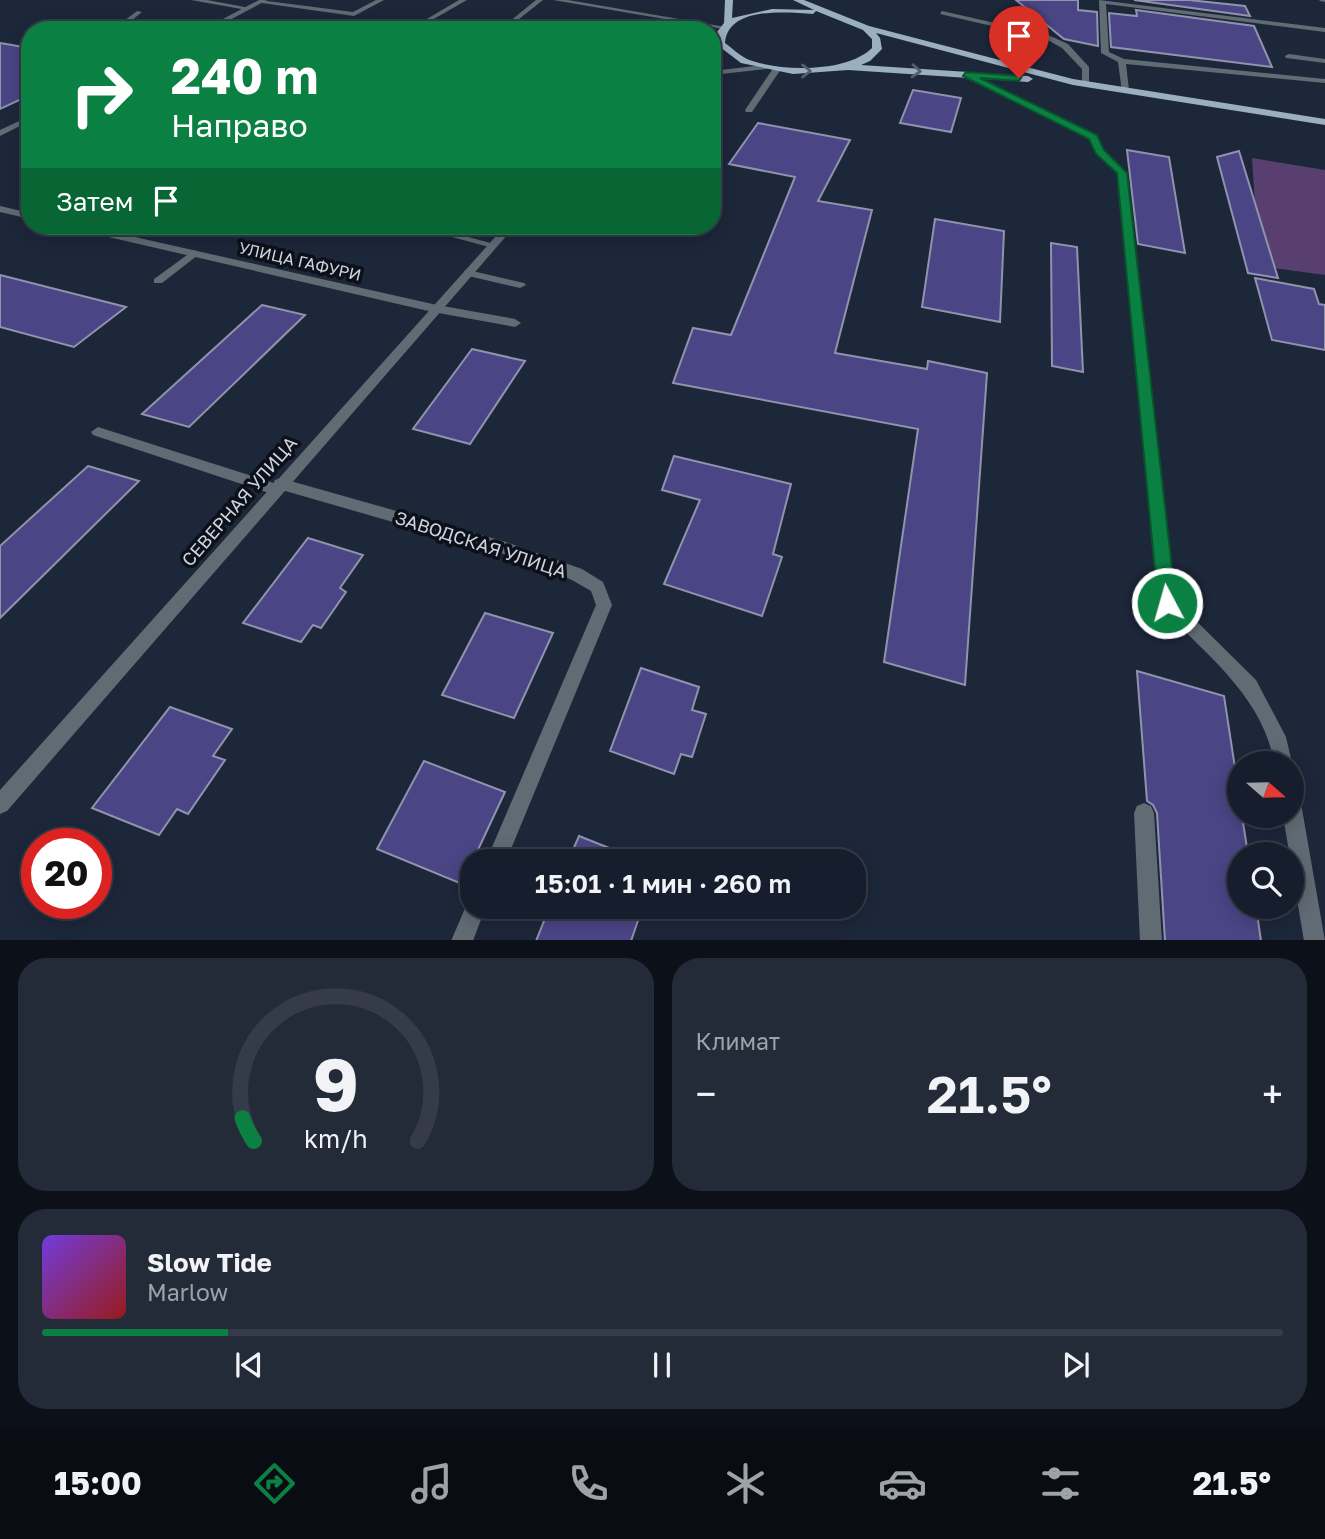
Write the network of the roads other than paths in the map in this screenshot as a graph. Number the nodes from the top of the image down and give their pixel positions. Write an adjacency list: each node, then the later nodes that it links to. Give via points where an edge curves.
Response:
1 (194, 0): 10 (street)
2 (263, 0): 3 (street, via 354,14); 10 (street)
3 (381, 0)
4 (464, 0): 16 (street)
5 (540, 0): 17 (street)
6 (556, 0): 18 (street)
7 (729, 0): 19 (main road)
8 (797, 0): 13 (main road)
9 (1102, 1): 22 (street); 25 (street, via 1105,53)
10 (247, 8): 15 (street)
11 (139, 12): 14 (street)
12 (942, 13): 34 (street, via 1046,36 1065,46 1086,69)
13 (844, 18): 20 (main road); 21 (main road, via 780,10 742,17)
14 (127, 21)
15 (222, 21)
16 (427, 21)
17 (512, 21)
18 (667, 21)
19 (721, 28)
20 (866, 28): 28 (main road, via 876,38 877,49); 33 (main road)
21 (721, 30)
22 (1325, 30)
23 (721, 45): 27 (main road)
24 (1289, 57): 26 (street)
25 (1122, 61): 32 (street); 35 (street)
26 (1325, 61)
27 (764, 67): 29 (main road); 30 (street)
28 (848, 67): 29 (main road, one-way to 28); 31 (main road, one-way to 31)
29 (777, 69): 36 (street)
30 (721, 72)
31 (966, 75): 33 (main road); 54 (street, via 1094,137 1100,151 1122,173 1167,603 1251,686)
32 (1325, 81)
33 (1073, 82): 34 (main road)
34 (1085, 83): 35 (main road)
35 (1125, 90): 38 (main road)
36 (749, 110)
37 (21, 122): 39 (street)
38 (1325, 122)
39 (0, 133)
40 (0, 209): 41 (street)
41 (21, 214)
42 (114, 235): 46 (street, УЛИЦА ГАФУРИ)
43 (452, 235): 45 (street)
44 (502, 235): 45 (street, СЕВЕРНАЯ УЛИЦА)
45 (493, 245): 47 (street, СЕВЕРНАЯ УЛИЦА)
46 (194, 253): 48 (street); 50 (street, УЛИЦА ГАФУРИ)
47 (468, 273): 49 (street); 50 (street, СЕВЕРНАЯ УЛИЦА)
48 (158, 281)
49 (520, 285)
50 (437, 309): 51 (street, УЛИЦА ГАФУРИ); 53 (street, СЕВЕРНАЯ УЛИЦА)
51 (515, 323)
52 (98, 432): 53 (street, ЗАВОДСКАЯ УЛИЦА)
53 (277, 486): 55 (street, СЕВЕРНАЯ УЛИЦА); 58 (street, ЗАВОДСКАЯ УЛИЦА, via 506,548 597,587 604,605)
54 (1281, 751)
55 (0, 804)
56 (1144, 813): 61 (street)
57 (1295, 828): 62 (street)
58 (501, 849)
59 (471, 919): 60 (street)
60 (462, 940)
61 (1151, 940)
62 (1315, 940)

